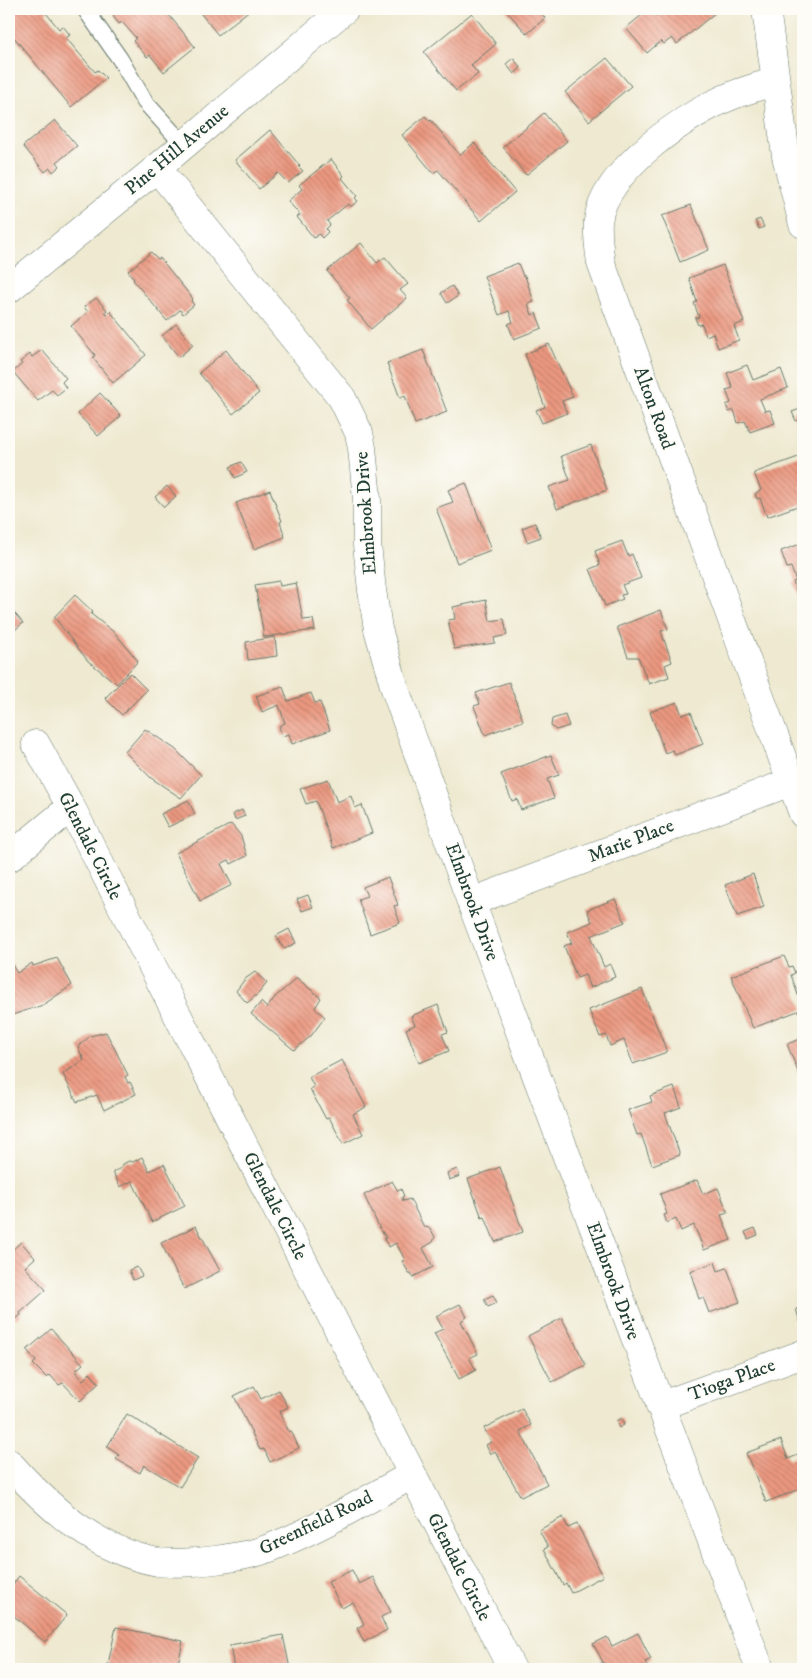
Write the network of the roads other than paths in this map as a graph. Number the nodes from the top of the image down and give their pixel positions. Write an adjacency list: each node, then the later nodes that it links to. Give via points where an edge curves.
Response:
1 (85, 9): 5 (lane, via 120,58 145,102)
2 (345, 9): 5 (street, Pine Hill Avenue)
3 (766, 9): 4 (street)
4 (775, 81): 7 (street, via 786,156); 10 (street, Alton Road, via 731,96 698,112 637,158 608,193 598,219 598,239 601,263)
5 (183, 144): 6 (street, Pine Hill Avenue)
6 (157, 168): 8 (street, Pine Hill Avenue); 14 (street, Elmbrook Drive, via 342,398 359,433 365,472 368,554 378,630 395,689)
7 (803, 224)
8 (9, 289)
9 (36, 744): 11 (street, Glendale Circle)
10 (791, 782): 12 (street, Alton Road); 14 (street, Marie Place)
11 (70, 807): 13 (street); 18 (street, Glendale Circle)
12 (803, 814)
13 (9, 858)
14 (471, 902): 16 (street, Elmbrook Drive)
15 (803, 1354): 16 (street, Tioga Place)
16 (660, 1406): 20 (street, Elmbrook Drive)
17 (9, 1463): 18 (street, Greenfield Road, via 36,1493 93,1538 121,1551 159,1562 242,1556 276,1546)
18 (412, 1474): 19 (street, Glendale Circle)
19 (512, 1669)
20 (760, 1669)

